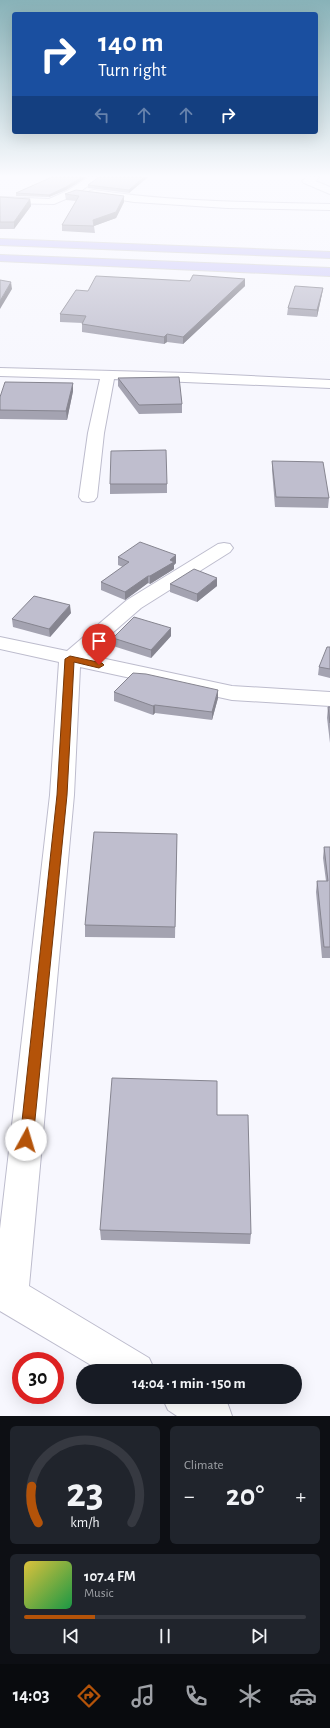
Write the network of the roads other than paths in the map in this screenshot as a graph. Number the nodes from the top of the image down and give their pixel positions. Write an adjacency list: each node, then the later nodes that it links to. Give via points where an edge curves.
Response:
1 (27, 243): 2 (main road)
2 (330, 255)
3 (0, 258): 4 (main road)
4 (330, 272)
5 (0, 372): 6 (street)
6 (108, 375): 7 (street); 8 (street, via 96,433)
7 (330, 384)
8 (88, 497)
9 (224, 548): 11 (street, via 134,604)
10 (0, 643): 11 (street)
11 (70, 659): 12 (street, via 232,694); 13 (street, via 62,795)
12 (330, 699)
13 (5, 1293): 14 (street)
14 (124, 1364)
15 (193, 1404): 16 (street)
16 (213, 1416)

